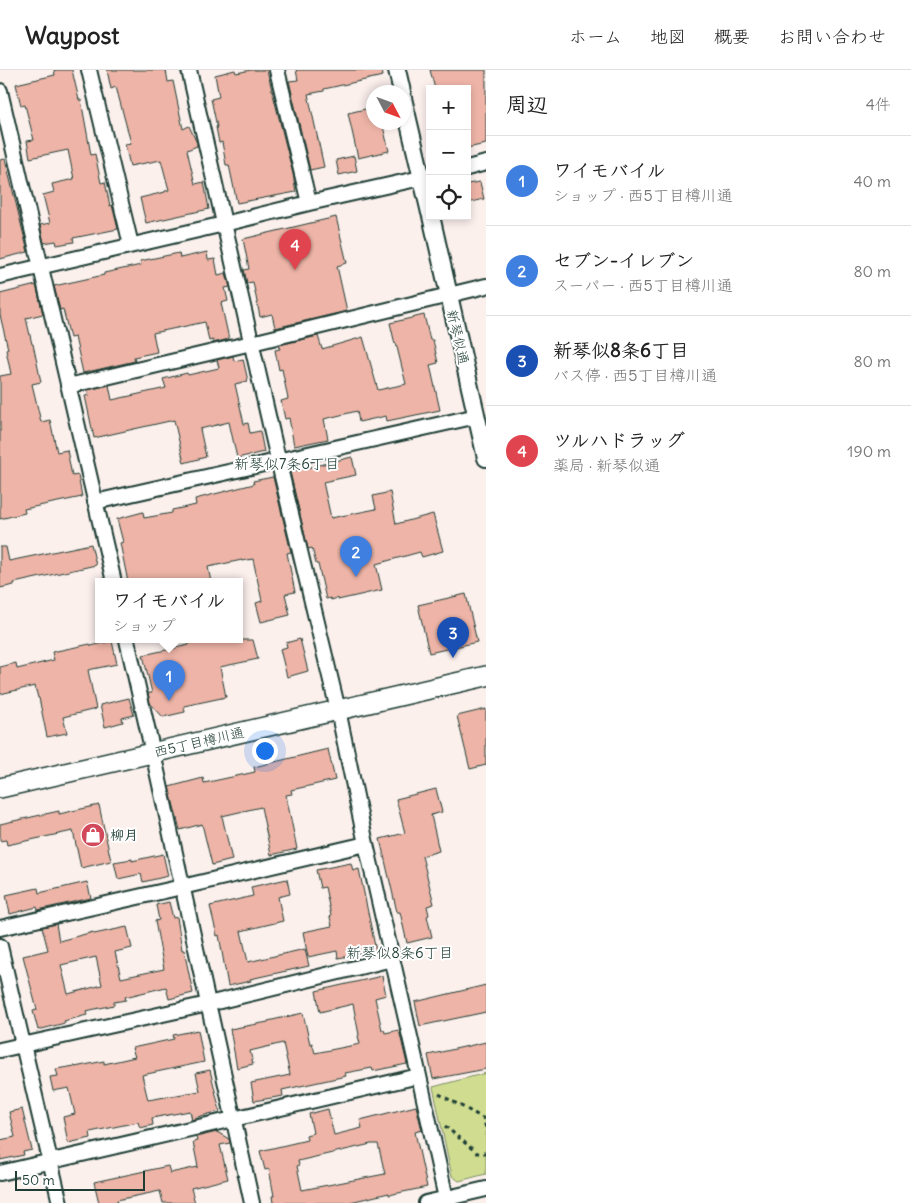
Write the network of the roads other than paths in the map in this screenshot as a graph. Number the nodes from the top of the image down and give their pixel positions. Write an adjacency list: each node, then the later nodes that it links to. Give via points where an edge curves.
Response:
1 (90, 70): 14 (street)
2 (189, 70): 13 (street)
3 (277, 70): 11 (street)
4 (397, 70): 5 (street)
5 (400, 85)
6 (0, 91): 15 (street)
7 (411, 123): 10 (street, 新琴似通)
8 (486, 163): 9 (street)
9 (471, 167)
10 (426, 177): 11 (street)
11 (309, 203): 13 (street)
12 (431, 220): 18 (street, 新琴似通)
13 (224, 224): 14 (street); 19 (street)
14 (131, 245): 15 (street)
15 (41, 266): 16 (street); 20 (street)
16 (0, 276)
17 (486, 286): 18 (street)
18 (448, 294): 19 (street); 21 (street, 新琴似通)
19 (251, 343): 20 (street); 23 (street)
20 (68, 386): 24 (street)
21 (479, 409): 22 (street, 新琴似通); 23 (street)
22 (486, 458)
23 (278, 460): 24 (street); 28 (street)
24 (95, 502): 25 (street)
25 (113, 578)
26 (128, 643): 29 (street)
27 (486, 676): 28 (main road, 西5丁目樽川通)
28 (338, 710): 29 (main road, 西5丁目樽川通); 31 (street)
29 (153, 753): 30 (main road, 西5丁目樽川通); 32 (street)
30 (0, 788)
31 (366, 844): 32 (street); 35 (street)
32 (182, 887): 33 (street); 36 (street)
33 (0, 928)
34 (0, 946): 37 (street)
35 (392, 959): 36 (street); 39 (street)
36 (208, 1004): 37 (street); 40 (street)
37 (23, 1045): 38 (street); 41 (street)
38 (0, 1050)
39 (420, 1076): 40 (street); 44 (street)
40 (234, 1119): 41 (street); 46 (street)
41 (50, 1162): 42 (street); 45 (street)
42 (0, 1173)
43 (486, 1189): 44 (street)
44 (447, 1201): 47 (street)
45 (60, 1203)
46 (252, 1203)
47 (426, 1203)

